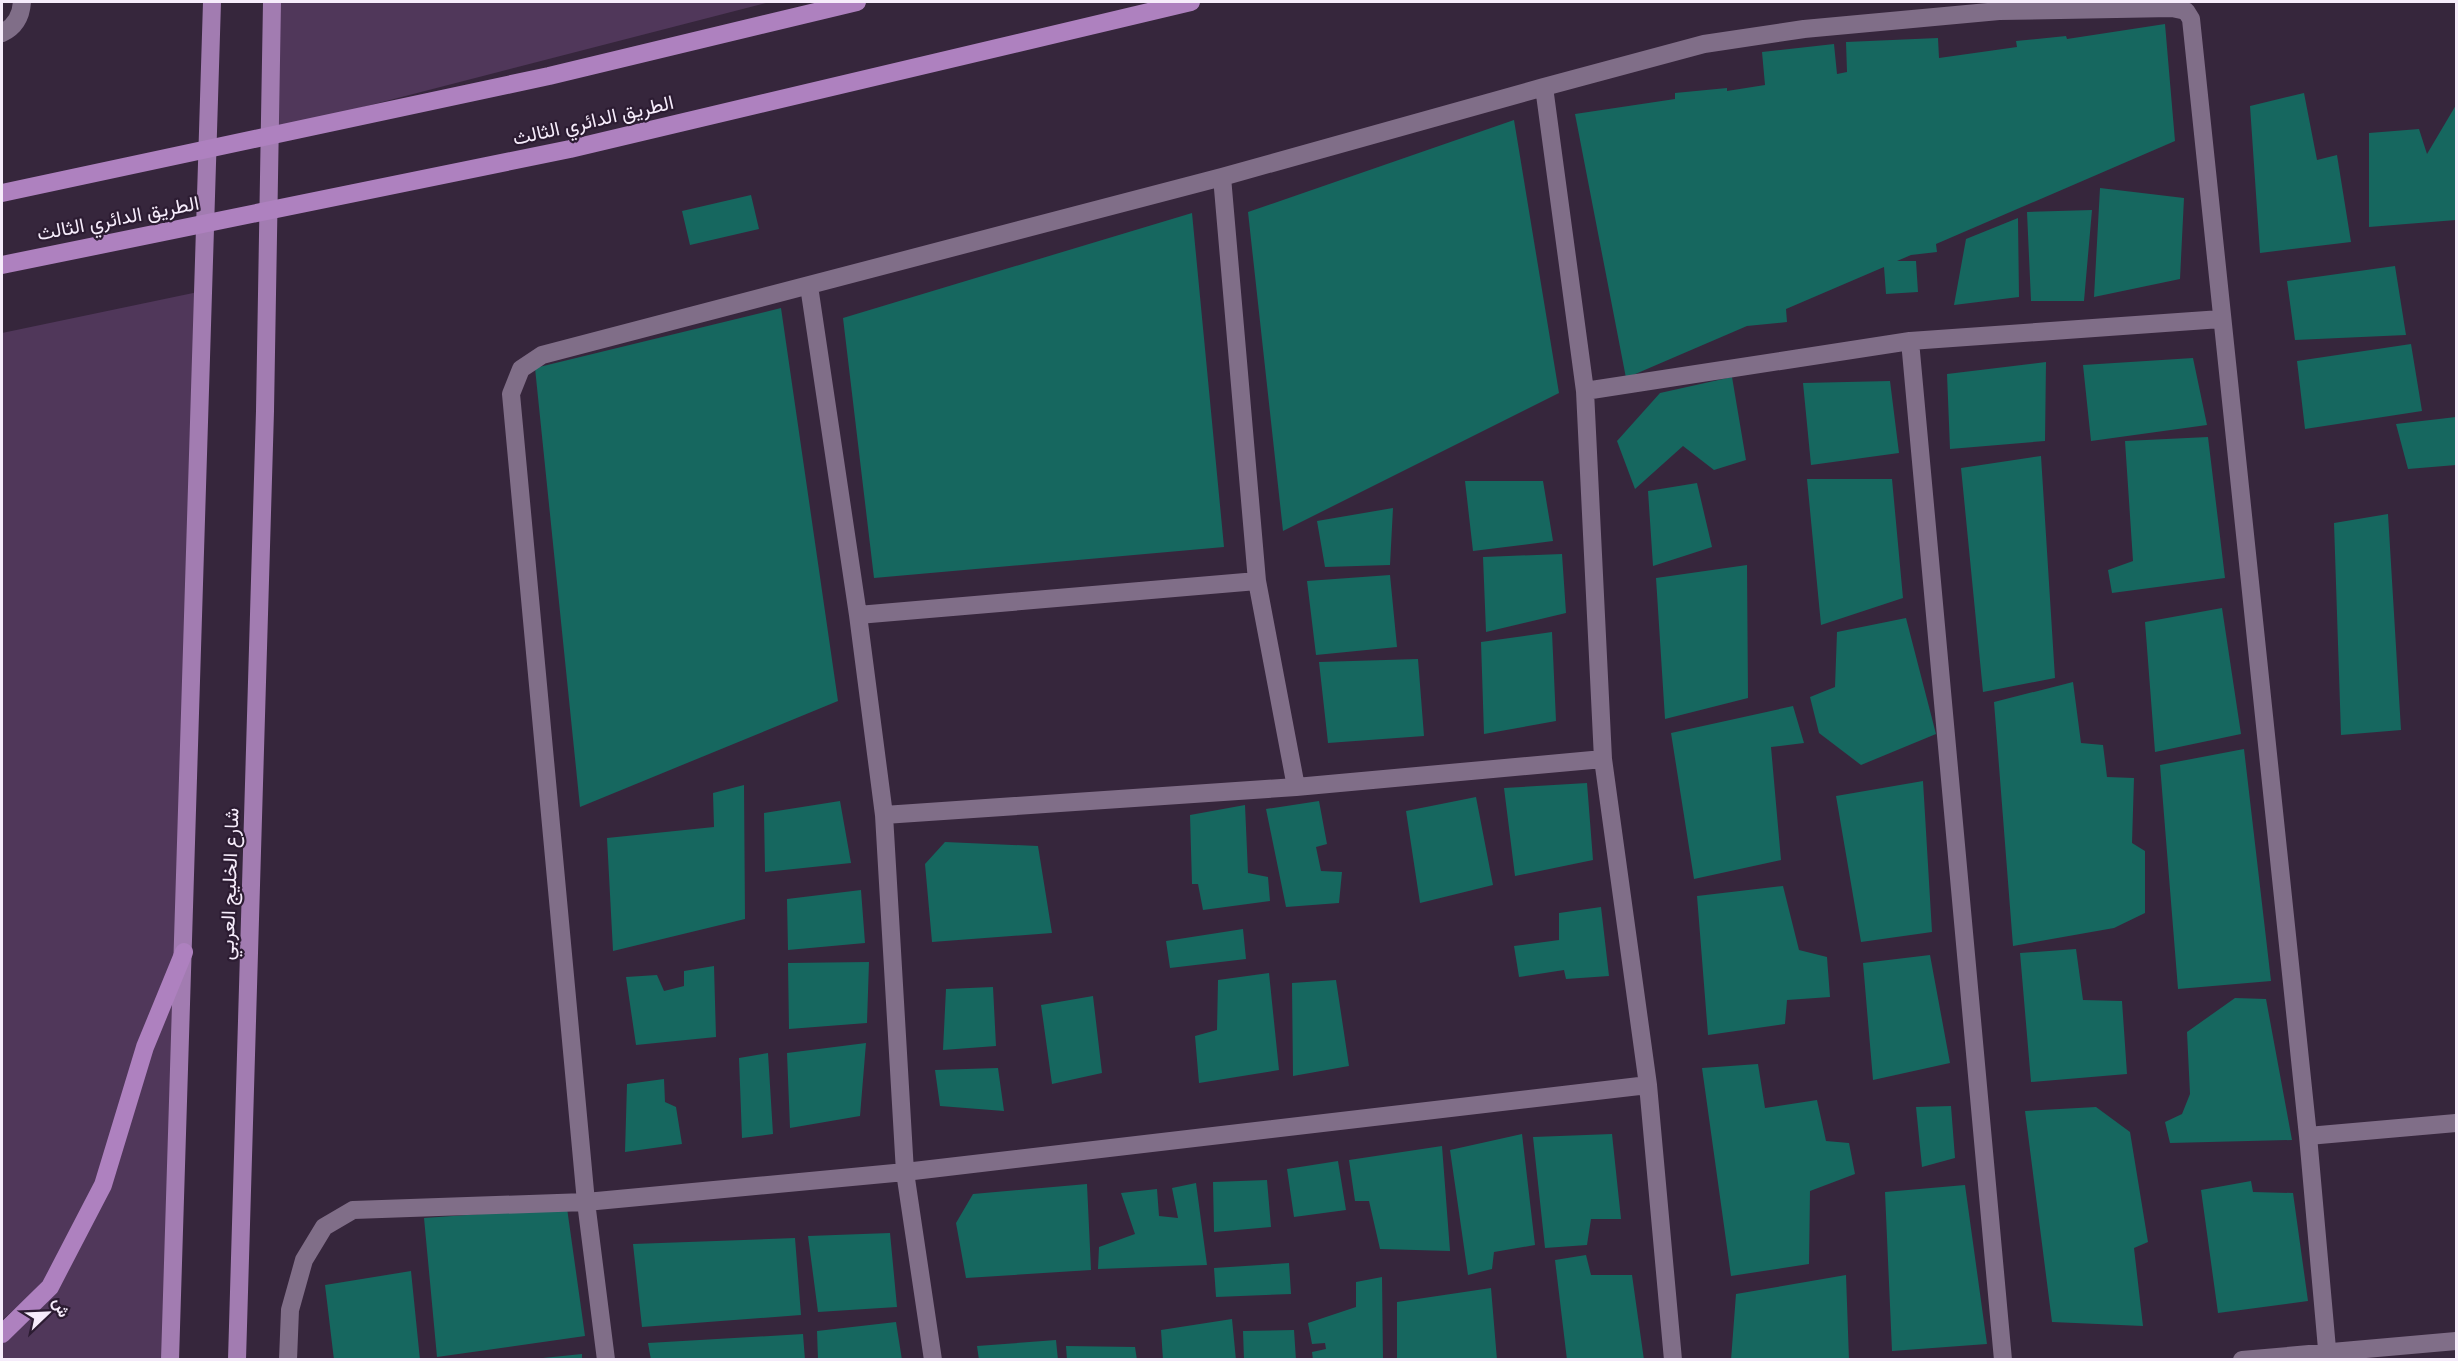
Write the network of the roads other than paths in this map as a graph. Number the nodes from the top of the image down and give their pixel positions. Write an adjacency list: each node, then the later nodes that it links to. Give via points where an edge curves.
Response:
1 (22, 2): 6 (street, via 12,28)
2 (212, 2): 20 (main road)
3 (272, 2): 30 (main road, شارع الخليج العربي, via 265,411)
4 (857, 2): 9 (highway, via 549,76)
5 (1191, 2): 10 (highway, الطريق الدائري الثالث, via 570,149)
6 (2, 33)
7 (1544, 87): 8 (street); 12 (street, via 1704,44 1804,29 2000,11 2186,11 2191,19); 14 (street)
8 (1222, 177): 11 (street); 15 (street)
9 (2, 193)
10 (2, 265)
11 (809, 286): 16 (street); 25 (street, via 542,355 520,369 511,394)
12 (2221, 319): 13 (street); 23 (street)
13 (1910, 341): 14 (street); 35 (street)
14 (1585, 391): 17 (street)
15 (1257, 581): 16 (street); 18 (street)
16 (858, 615): 19 (street)
17 (1603, 759): 18 (street); 21 (street)
18 (1296, 787): 19 (street)
19 (884, 815): 24 (street)
20 (184, 952): 26 (highway, via 146,1047 103,1185 50,1287); 29 (main road)
21 (1648, 1085): 24 (street); 34 (street)
22 (2457, 1123): 23 (street)
23 (2308, 1136): 28 (street)
24 (905, 1172): 25 (street); 33 (street)
25 (586, 1202): 31 (street, via 353,1210 324,1227 304,1260 290,1310); 32 (street)
26 (2, 1334)
27 (2457, 1341): 28 (street)
28 (2328, 1355): 36 (street)
29 (170, 1359)
30 (237, 1359)
31 (288, 1359)
32 (606, 1359)
33 (933, 1359)
34 (1673, 1359)
35 (2003, 1359)
36 (2242, 1359)

